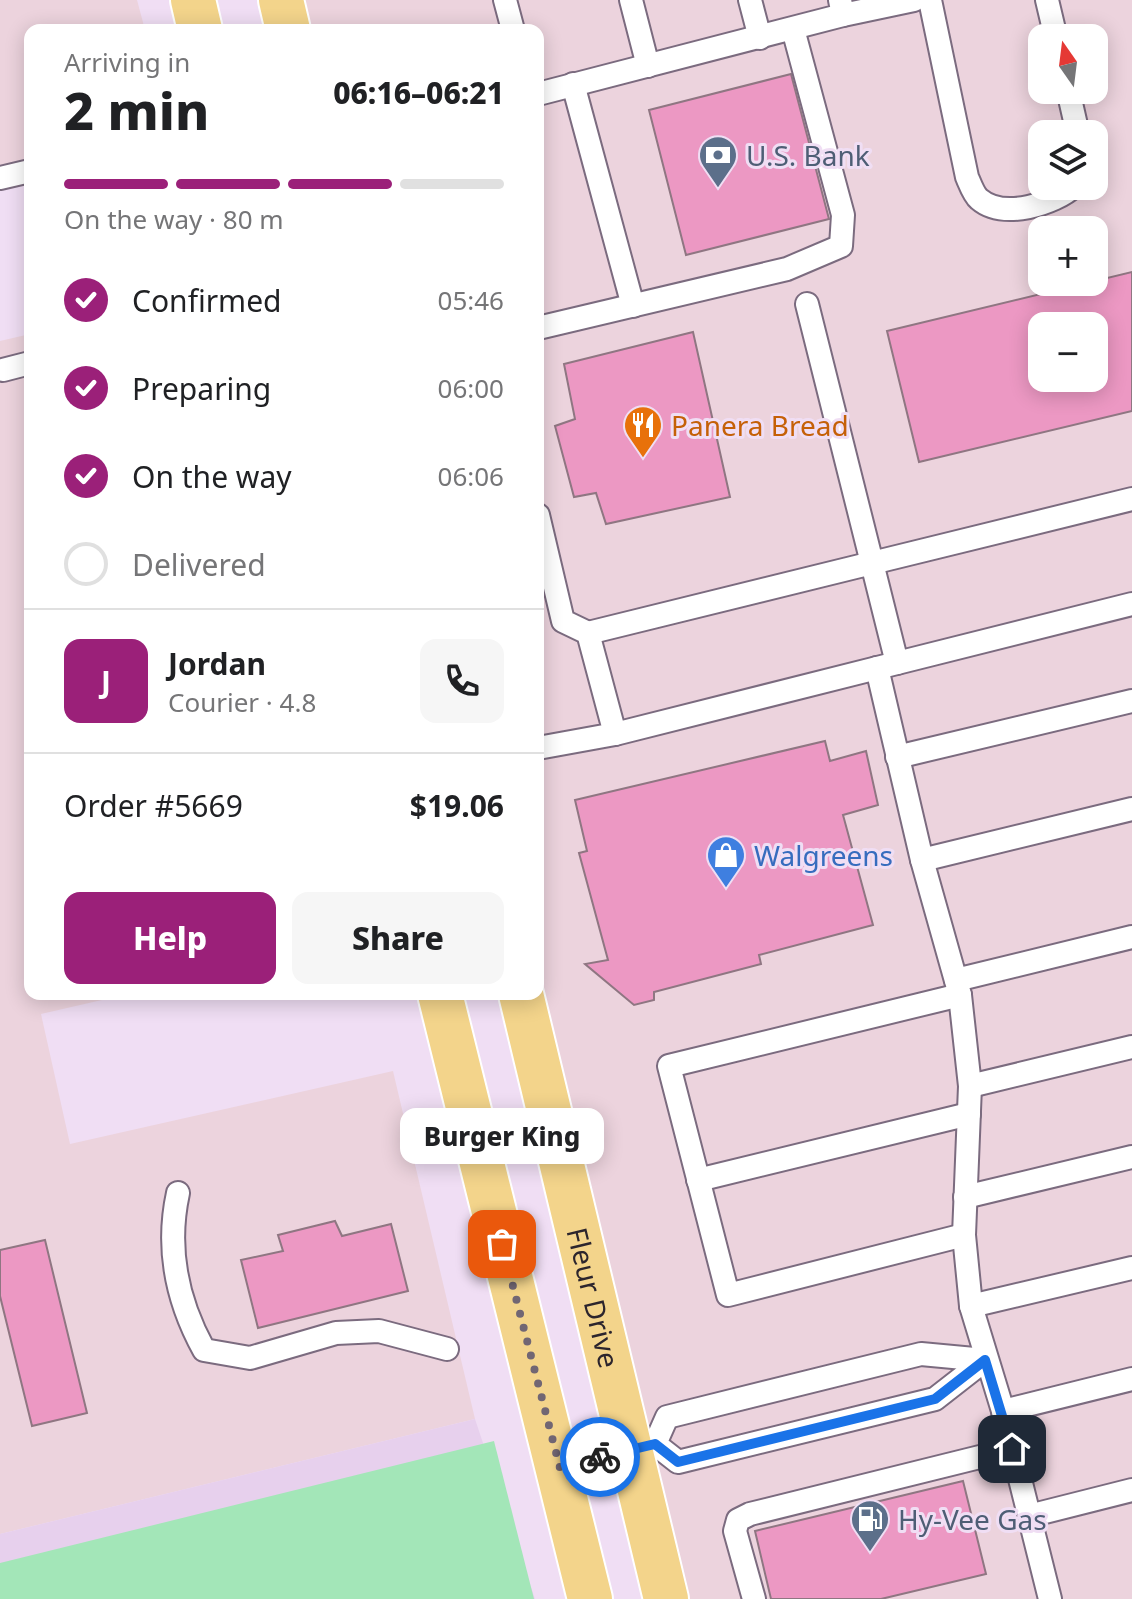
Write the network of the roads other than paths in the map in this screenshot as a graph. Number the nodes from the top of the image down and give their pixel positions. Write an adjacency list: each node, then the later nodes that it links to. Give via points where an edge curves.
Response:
1 (193, 0): 10 (main road)
2 (281, 0): 11 (main road)
3 (505, 0): 12 (lane)
4 (631, 0): 16 (lane)
5 (750, 0): 15 (lane)
6 (914, 0): 9 (lane)
7 (930, 0): 21 (lane, via 967,177 978,199 996,208)
8 (1047, 0): 13 (lane)
9 (841, 7): 14 (lane)
10 (199, 24)
11 (287, 24)
12 (511, 24)
13 (1053, 24)
14 (793, 29): 15 (lane); 23 (lane, via 843,215 841,246 787,269)
15 (760, 38): 16 (lane)
16 (648, 66): 17 (lane)
17 (573, 84): 18 (lane); 23 (lane)
18 (544, 92)
19 (24, 172): 20 (lane)
20 (0, 178)
21 (1053, 200)
22 (807, 304): 29 (lane)
23 (633, 306): 24 (lane)
24 (544, 327)
25 (24, 365): 26 (lane)
26 (3, 370)
27 (1132, 499): 29 (lane)
28 (544, 540): 31 (lane, via 563,621)
29 (872, 563): 31 (lane); 32 (lane)
30 (1132, 604): 32 (lane)
31 (588, 633): 34 (lane)
32 (887, 666): 34 (lane); 36 (lane)
33 (1132, 701): 36 (lane)
34 (615, 734): 35 (lane)
35 (544, 747)
36 (897, 757): 38 (lane)
37 (1132, 809): 38 (lane)
38 (922, 860): 40 (lane)
39 (1132, 937): 40 (lane)
40 (958, 987): 44 (lane); 47 (lane, via 669,1066)
41 (442, 1000): 59 (main road)
42 (523, 1000): 57 (main road, Fleur Drive)
43 (1132, 1047): 44 (lane)
44 (970, 1086): 45 (lane)
45 (969, 1114): 47 (lane); 49 (lane)
46 (1132, 1157): 49 (lane)
47 (698, 1180): 50 (lane, via 728,1295)
48 (178, 1193): 53 (lane, via 171,1228 176,1272 186,1318 204,1350 250,1358 336,1333 379,1331)
49 (965, 1197): 50 (lane)
50 (964, 1235): 52 (lane)
51 (1132, 1268): 52 (lane)
52 (971, 1306): 54 (lane)
53 (447, 1349)
54 (985, 1360): 56 (lane); 57 (lane, via 921,1354 682,1413 667,1417); 57 (lane, via 935,1399 678,1462)
55 (1132, 1379): 56 (lane)
56 (1003, 1411): 58 (lane)
57 (642, 1446): 59 (lane); 63 (main road, Fleur Drive)
58 (1012, 1449): 61 (lane); 64 (lane, via 738,1520 735,1531)
59 (560, 1468): 62 (main road)
60 (1132, 1490): 61 (lane)
61 (1029, 1516): 65 (lane)
62 (590, 1599)
63 (666, 1599)
64 (754, 1599)
65 (1050, 1599)

